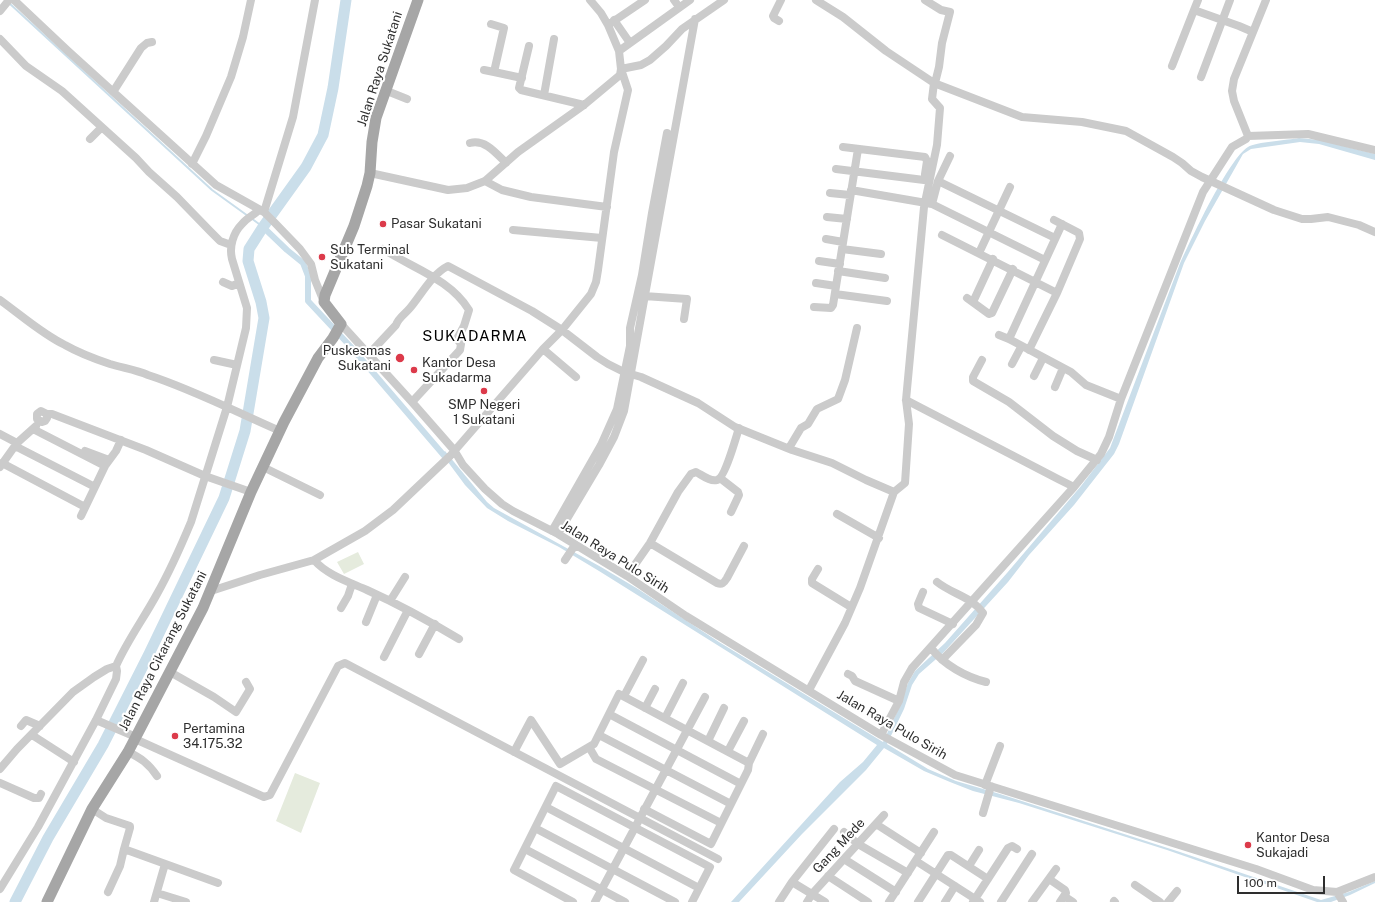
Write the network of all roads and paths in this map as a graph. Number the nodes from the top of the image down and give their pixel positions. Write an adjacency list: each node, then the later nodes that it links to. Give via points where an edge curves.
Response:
1 (11, 0): 17 (street); 39 (street)
2 (251, 0): 53 (street, via 244,36 231,77)
3 (316, 0): 67 (street, via 293,117)
4 (416, 0): 38 (main road, Jalan Raya Sukatani)
5 (645, 0): 21 (street)
6 (674, 0): 16 (street)
7 (690, 0): 16 (street)
8 (724, 0): 19 (street)
9 (781, 0): 22 (street, via 773,16)
10 (816, 0): 37 (street)
11 (925, 0): 37 (street, via 941,10 950,12)
12 (1198, 0): 18 (street)
13 (1230, 0): 20 (street)
14 (1266, 0): 24 (street)
15 (594, 2): 21 (street)
16 (679, 7): 28 (street)
17 (1, 10)
18 (1194, 10): 20 (street); 31 (street)
19 (696, 20): 32 (street, via 650,60 641,65); 82 (street)
20 (1223, 20): 24 (street); 35 (street)
21 (611, 22): 28 (street); 30 (street)
22 (779, 22)
23 (491, 24): 34 (street, via 504,28)
24 (1253, 32): 45 (street, via 1234,79 1232,91)
25 (0, 39): 43 (street, via 26,66 62,91)
26 (554, 39): 40 (street)
27 (152, 42): 39 (street, via 141,48)
28 (630, 43): 30 (street)
29 (529, 46): 36 (street)
30 (618, 50): 32 (street)
31 (1172, 66)
32 (621, 69): 42 (street, via 620,75); 65 (street, via 628,90 614,152)
33 (484, 70): 34 (street)
34 (494, 72): 36 (street)
35 (1201, 77)
36 (522, 78): 40 (street, via 519,88 521,90)
37 (934, 83): 60 (street, via 1022,117 1082,122 1126,131); 64 (street, via 932,99 940,108 939,124)
38 (387, 91): 41 (street); 56 (main road, Jalan Raya Sukatani, via 376,118)
39 (113, 92): 53 (street)
40 (544, 95): 42 (street)
41 (407, 99)
42 (584, 105): 52 (street)
43 (101, 128): 46 (street); 77 (street, via 177,197 210,232)
44 (667, 133): 82 (street)
45 (1248, 136): 50 (street, via 1308,134); 60 (street, via 1232,147)
46 (90, 139)
47 (470, 143): 52 (street, via 482,143)
48 (843, 147): 49 (street)
49 (858, 149): 55 (street); 57 (street, via 925,157 927,166)
50 (1375, 150)
51 (950, 156): 59 (street)
52 (506, 163): 58 (street)
53 (192, 164): 67 (street, via 216,185)
54 (836, 169): 55 (street)
55 (854, 172): 57 (street); 63 (street)
56 (370, 173): 58 (street, via 448,190 467,188); 99 (main road, Jalan Raya Sukatani, via 354,226)
57 (924, 180): 64 (street)
58 (485, 181): 65 (street, via 502,190 518,194)
59 (938, 181): 64 (street); 66 (street)
60 (1212, 182): 72 (street, via 1274,210 1302,219 1328,217); 120 (street, via 1203,192)
61 (1010, 187): 66 (street)
62 (830, 193): 63 (street)
63 (851, 193): 64 (street); 69 (street)
64 (925, 203): 71 (street); 121 (street)
65 (607, 207): 74 (street)
66 (999, 211): 71 (street); 75 (street)
67 (261, 213): 77 (street, via 242,223); 99 (street, via 275,222 312,264)
68 (827, 216): 69 (street)
69 (847, 219): 78 (street)
70 (513, 230): 74 (street)
71 (989, 232): 80 (street); 84 (street)
72 (1375, 232)
73 (942, 235): 80 (street)
74 (602, 238): 104 (street, via 594,288)
75 (1055, 238): 84 (street); 95 (street, via 1058,222 1080,236)
76 (826, 239): 78 (street)
77 (231, 245): 91 (street, via 230,251)
78 (842, 245): 81 (street); 86 (street)
79 (383, 249): 88 (street)
80 (979, 253): 83 (street)
81 (881, 254)
82 (648, 257): 96 (street); 116 (street, via 630,328)
83 (993, 259): 87 (street); 87 (street, via 970,300 989,314 992,313)
84 (1045, 260): 92 (street)
85 (819, 261): 86 (street)
86 (839, 267): 89 (street); 94 (street)
87 (1013, 269): 92 (street)
88 (434, 278): 104 (street, via 448,266); 109 (street); 122 (street, via 449,288 469,310 457,339 461,344 460,350)
89 (885, 278)
90 (223, 282): 91 (street, via 232,286)
91 (239, 282): 114 (street, via 247,316)
92 (1036, 282): 95 (street); 106 (street)
93 (816, 284): 94 (street)
94 (835, 290): 98 (street); 100 (street, via 831,308)
95 (1057, 292): 107 (street)
96 (644, 296): 101 (street, via 687,300); 116 (street)
97 (0, 300): 123 (street, via 68,347 111,364 148,374)
98 (887, 301)
99 (324, 302): 103 (main road)
100 (814, 307)
101 (684, 319)
102 (857, 328): 130 (street, via 838,399 817,409)
103 (338, 330): 109 (street); 126 (main road, Jalan Raya Cikarang Sukatani, via 318,358)
104 (562, 330): 108 (street); 116 (street, via 597,357)
105 (999, 335): 106 (street)
106 (1009, 339): 107 (street)
107 (1025, 348): 110 (street); 113 (street)
108 (543, 349): 118 (street); 131 (street)
109 (369, 354): 122 (street)
110 (1043, 358): 115 (street); 117 (street)
111 (214, 360): 114 (street)
112 (982, 360): 132 (street, via 973,381 1009,402 1077,452)
113 (1012, 364)
114 (237, 366): 123 (street)
115 (1063, 368): 119 (street); 120 (street, via 1086,385)
116 (631, 374): 124 (street, via 698,403); 136 (street, via 624,411 615,424 614,437)
117 (1034, 376)
118 (576, 377)
119 (1055, 387)
120 (1121, 399): 132 (street, via 1109,437)
121 (906, 400): 141 (street); 144 (street, via 909,424 905,484)
122 (412, 402): 131 (street)
123 (227, 407): 126 (street); 137 (street)
124 (739, 428): 130 (street); 138 (street)
125 (33, 429): 128 (street, via 40,421 46,420 47,414 52,414); 129 (street); 133 (street, via 76,451 78,448)
126 (280, 431): 135 (main road, Jalan Raya Cikarang Sukatani)
127 (0, 434): 129 (street)
128 (121, 440): 133 (street); 137 (street)
129 (16, 444): 134 (street); 142 (street)
130 (789, 448): 144 (street, via 832,463)
131 (449, 456): 150 (street, Jalan Raya Pulo Sirih, via 463,465 493,498); 154 (street, via 413,493 372,526)
132 (1097, 460): 141 (street)
133 (107, 463): 142 (street)
134 (1, 465): 146 (street)
135 (263, 467): 143 (main road, Jalan Raya Cikarang Sukatani); 145 (street)
136 (591, 471): 139 (street); 140 (street)
137 (205, 476): 143 (street); 177 (street, via 184,539)
138 (720, 478): 147 (street, via 739,495); 152 (street, via 710,479 696,472 691,474)
139 (579, 484): 140 (street); 150 (street)
140 (588, 484): 150 (street)
141 (1074, 486): 164 (street)
142 (95, 487): 146 (street)
143 (248, 491): 160 (main road, Jalan Raya Cikarang Sukatani)
144 (894, 492): 151 (street)
145 (320, 495)
146 (85, 507): 149 (street)
147 (731, 512)
148 (837, 514): 151 (street)
149 (81, 516)
150 (555, 533): 156 (street, Jalan Raya Pulo Sirih, via 570,552)
151 (879, 538): 165 (street)
152 (650, 543): 153 (street, via 721,584 724,583); 156 (street)
153 (744, 546)
154 (314, 560): 159 (street, via 319,566); 160 (street)
155 (818, 569): 165 (street, via 812,583)
156 (627, 576): 184 (street, Jalan Raya Pulo Sirih, via 686,616)
157 (405, 577): 163 (street)
158 (937, 582): 164 (street)
159 (352, 584): 162 (street); 166 (street)
160 (211, 591): 178 (main road, Jalan Raya Cikarang Sukatani)
161 (923, 592): 170 (street, via 919,608)
162 (377, 595): 163 (street); 168 (street)
163 (390, 601): 167 (street)
164 (974, 603): 170 (street); 175 (street, via 983,614 976,625)
165 (852, 607): 184 (street)
166 (341, 608)
167 (408, 610): 169 (street); 174 (street)
168 (366, 622)
169 (435, 624): 171 (street); 173 (street)
170 (953, 624): 172 (street)
171 (459, 638)
172 (932, 649): 175 (street); 187 (street, via 907,675)
173 (419, 654)
174 (384, 657)
175 (941, 659): 181 (street, via 968,676)
176 (643, 660): 185 (street)
177 (116, 666): 193 (street, via 117,676); 195 (street, via 80,686)
178 (170, 672): 180 (street, via 236,712 250,689); 200 (main road, Jalan Raya Cikarang Sukatani)
179 (848, 674): 187 (street, via 855,682)
180 (246, 682)
181 (986, 682)
182 (683, 683): 191 (street)
183 (655, 689): 188 (street)
184 (809, 690): 201 (street, Jalan Raya Pulo Sirih)
185 (624, 696): 188 (street); 190 (street, via 619,694)
186 (705, 697): 196 (street)
187 (899, 701): 201 (street)
188 (645, 708): 191 (street)
189 (724, 708): 202 (street)
190 (609, 714): 199 (street); 205 (street)
191 (665, 718): 196 (street)
192 (744, 721): 206 (street)
193 (100, 722): 200 (street); 209 (street)
194 (21, 726): 195 (street, via 26,720)
195 (40, 726): 198 (street)
196 (687, 730): 202 (street); 205 (street)
197 (763, 734): 210 (street)
198 (32, 735): 209 (street); 211 (street)
199 (599, 735): 204 (street); 212 (street)
200 (135, 738): 207 (main road, Jalan Raya Cikarang Sukatani); 208 (street, via 268,797 338,666 345,663)
201 (886, 738): 217 (street, Jalan Raya Pulo Sirih, via 955,775)
202 (708, 741): 206 (street)
203 (1000, 746): 217 (street)
204 (589, 747): 208 (street, via 560,764 531,720); 216 (street, via 596,759)
205 (676, 750): 212 (street); 215 (street)
206 (728, 751): 210 (street)
207 (128, 752): 213 (street, via 146,761); 222 (main road, Jalan Raya Cikarang Sukatani)
208 (514, 752): 225 (street)
209 (74, 762): 259 (street)
210 (749, 763): 215 (street)
211 (0, 769)
212 (665, 770): 216 (street); 219 (street)
213 (157, 776)
214 (0, 783): 218 (street, via 34,798)
215 (741, 784): 219 (street)
216 (655, 789): 221 (street); 226 (street)
217 (989, 789): 223 (street); 266 (street, Jalan Raya Pulo Sirih, via 1256,869)
218 (41, 794)
219 (731, 804): 226 (street)
220 (546, 807): 228 (street, via 556,786); 229 (street); 234 (street)
221 (644, 808): 225 (street); 226 (street, via 711,844)
222 (92, 809): 235 (street, via 106,818 130,826); 269 (main road, Jalan Raya Cikarang Sukatani)
223 (983, 814)
224 (884, 816): 227 (street, Gang Mede)
225 (639, 817): 228 (street); 241 (street)
226 (721, 823)
227 (876, 824): 233 (street, Gang Mede); 239 (street)
228 (634, 827): 234 (street); 258 (street, via 710,867)
229 (535, 828): 236 (street); 246 (street)
230 (834, 829): 254 (street)
231 (844, 832): 233 (street)
232 (934, 832): 239 (street)
233 (858, 844): 242 (street, Gang Mede); 248 (street)
234 (623, 848): 246 (street); 258 (street)
235 (124, 849): 244 (street); 262 (street, via 120,866)
236 (525, 849): 260 (street); 272 (street, via 514,870)
237 (1017, 849): 252 (street, via 1012,846 1008,848)
238 (979, 850): 245 (street)
239 (921, 853): 243 (street)
240 (1032, 854): 284 (street)
241 (718, 859)
242 (844, 859): 250 (street, Gang Mede); 263 (street)
243 (916, 861): 248 (street); 249 (street)
244 (165, 864): 255 (street); 264 (street)
245 (968, 866): 249 (street, via 948,855); 252 (street)
246 (612, 869): 260 (street); 275 (street)
247 (1056, 869): 253 (street)
248 (908, 873): 263 (street)
249 (936, 874): 257 (street); 282 (street)
250 (828, 876): 265 (street, Gang Mede); 280 (street)
251 (1375, 877): 266 (street, Jalan Raya Pulo Sirih)
252 (988, 879): 268 (street)
253 (1049, 879): 267 (street, via 1065,890); 285 (street)
254 (792, 882): 265 (street); 277 (street)
255 (218, 883)
256 (1135, 885): 287 (street)
257 (956, 886): 268 (street); 283 (street)
258 (699, 888): 276 (street)
259 (0, 889)
260 (601, 890): 273 (street); 274 (street)
261 (1177, 891): 288 (street)
262 (108, 892)
263 (896, 892): 281 (street)
264 (157, 893): 270 (street); 271 (street)
265 (812, 894): 278 (street, Gang Mede); 279 (street)
266 (1340, 897)
267 (1062, 899): 286 (street)
268 (976, 901)
269 (47, 902)
270 (154, 902)
271 (186, 902)
272 (573, 902)
273 (595, 902)
274 (625, 902)
275 (675, 902)
276 (692, 902)
277 (779, 902)
278 (807, 902)
279 (825, 902)
280 (868, 902)
281 (889, 902)
282 (918, 902)
283 (945, 902)
284 (1001, 902)
285 (1032, 902)
286 (1073, 902)
287 (1160, 902)
288 (1168, 902)

